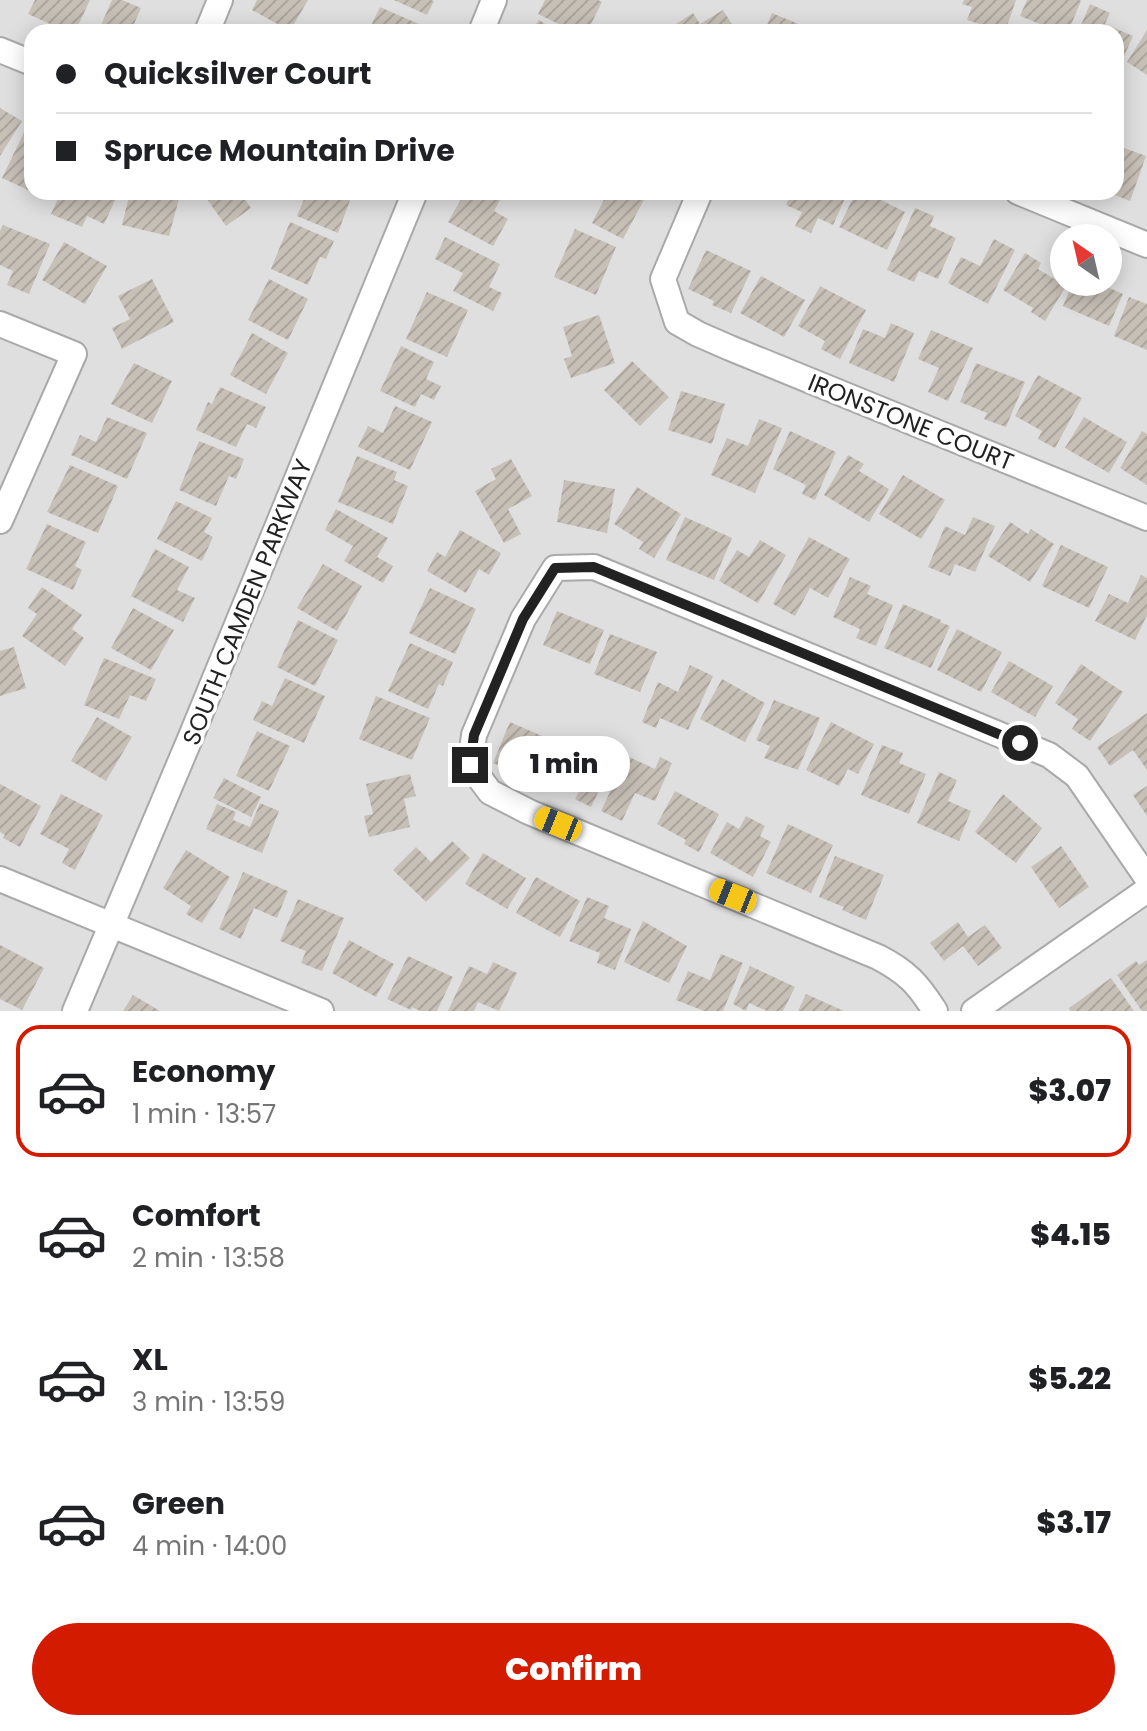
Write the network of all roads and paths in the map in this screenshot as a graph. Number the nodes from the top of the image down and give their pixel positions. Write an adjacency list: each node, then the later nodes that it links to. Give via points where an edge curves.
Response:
1 (220, 0): 3 (street)
2 (494, 0): 4 (street)
3 (210, 24)
4 (484, 24)
5 (0, 50): 6 (street)
6 (24, 60)
7 (412, 200): 17 (street, SOUTH CAMDEN PARKWAY)
8 (697, 200): 12 (street, IRONSTONE COURT, via 663,279 677,322)
9 (1037, 200): 10 (street)
10 (1147, 245)
11 (0, 324): 13 (street, via 74,354)
12 (1147, 518)
13 (0, 521)
14 (1147, 878): 20 (street, via 1077,776 1049,755 594,567 555,568 523,619 474,735 470,765 490,792 878,957 904,970)
15 (0, 879): 17 (street)
16 (1147, 890): 21 (street)
17 (112, 925): 18 (street, SOUTH CAMDEN PARKWAY); 19 (street)
18 (75, 1011)
19 (321, 1011)
20 (935, 1011)
21 (974, 1011)

